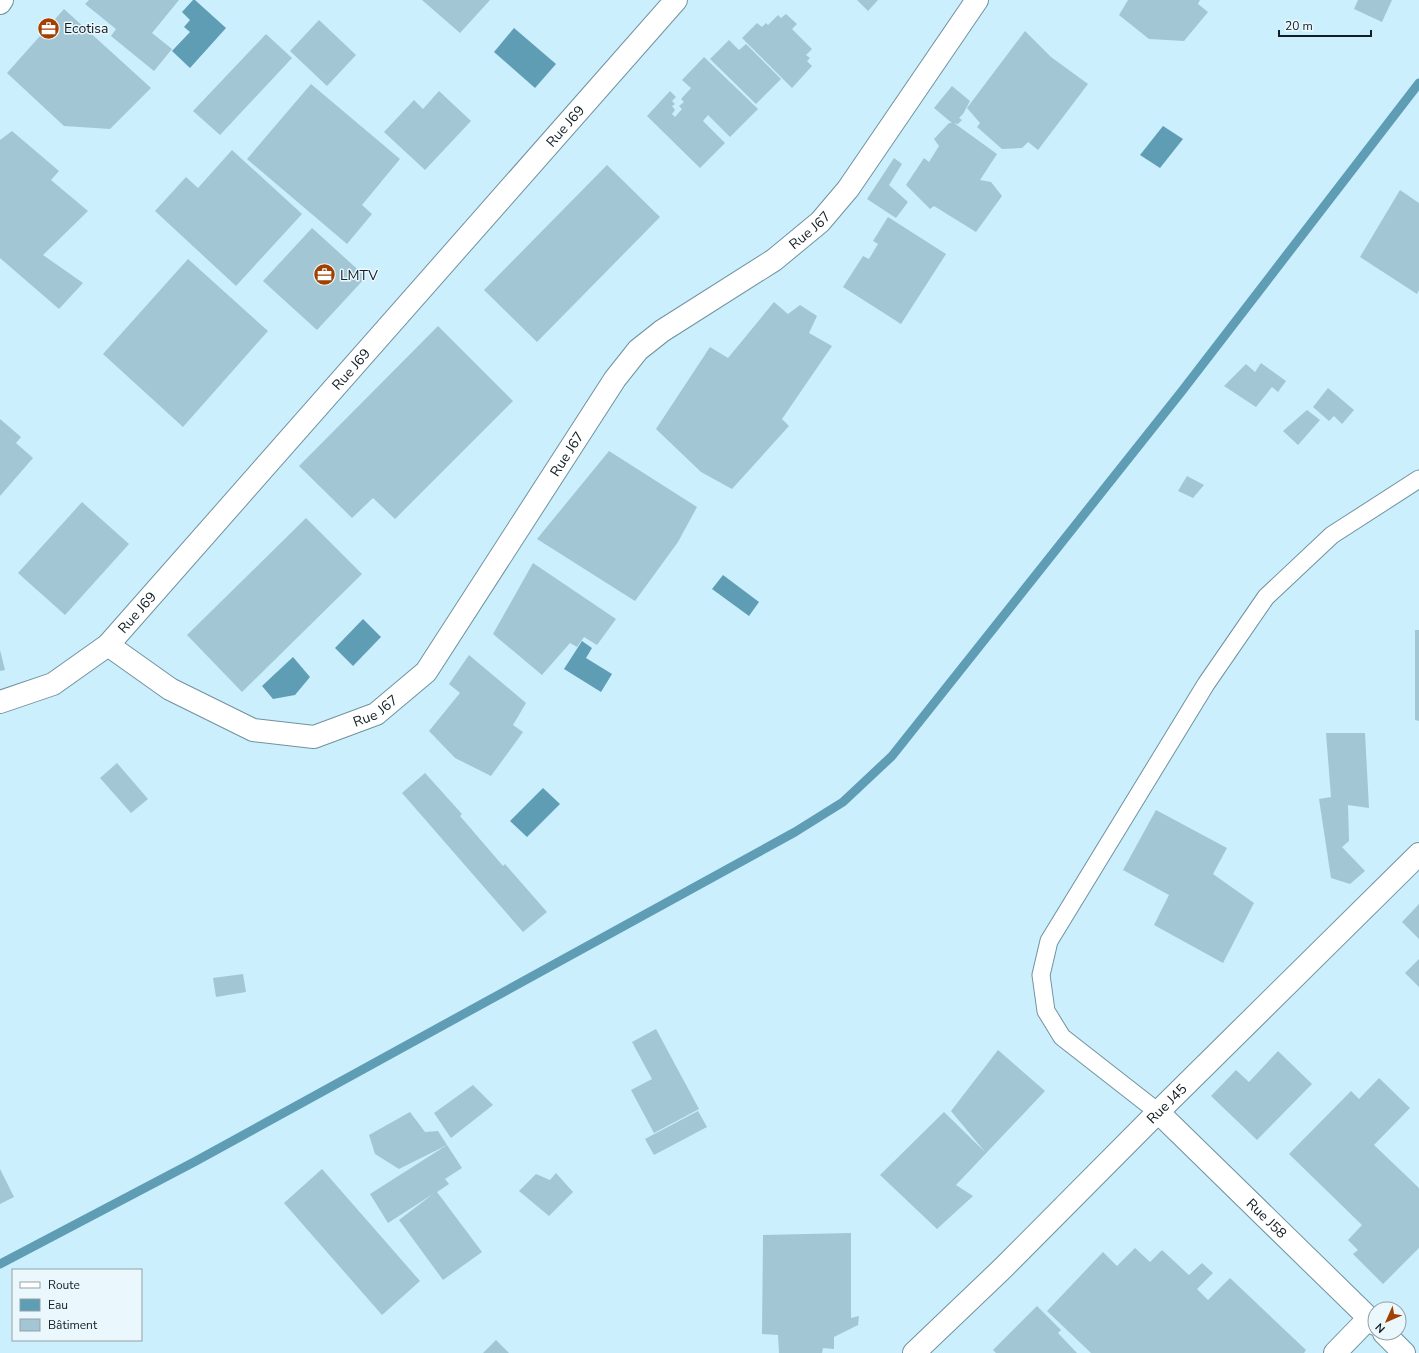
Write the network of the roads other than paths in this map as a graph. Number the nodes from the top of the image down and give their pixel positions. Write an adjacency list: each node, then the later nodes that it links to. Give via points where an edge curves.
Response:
1 (2, 0): 4 (street)
2 (676, 0): 6 (street, Rue J69)
3 (976, 0): 6 (street, Rue J67, via 848,189 820,222 774,260 662,331 638,350 615,379 426,672 376,714 314,737 253,730 170,689)
4 (0, 3)
5 (1419, 479): 9 (lane, via 1332,535 1266,596 1206,684 1049,941 1041,976 1046,1011 1062,1037)
6 (108, 645): 7 (street, Rue J69, via 54,684)
7 (0, 702)
8 (1419, 854): 9 (street, Rue J45)
9 (1158, 1112): 10 (street, Rue J58); 13 (street, Rue J45, via 1003,1268)
10 (1367, 1316)
11 (1367, 1331): 14 (street)
12 (1392, 1341): 15 (street, Rue J58)
13 (914, 1353)
14 (1335, 1353)
15 (1404, 1353)

